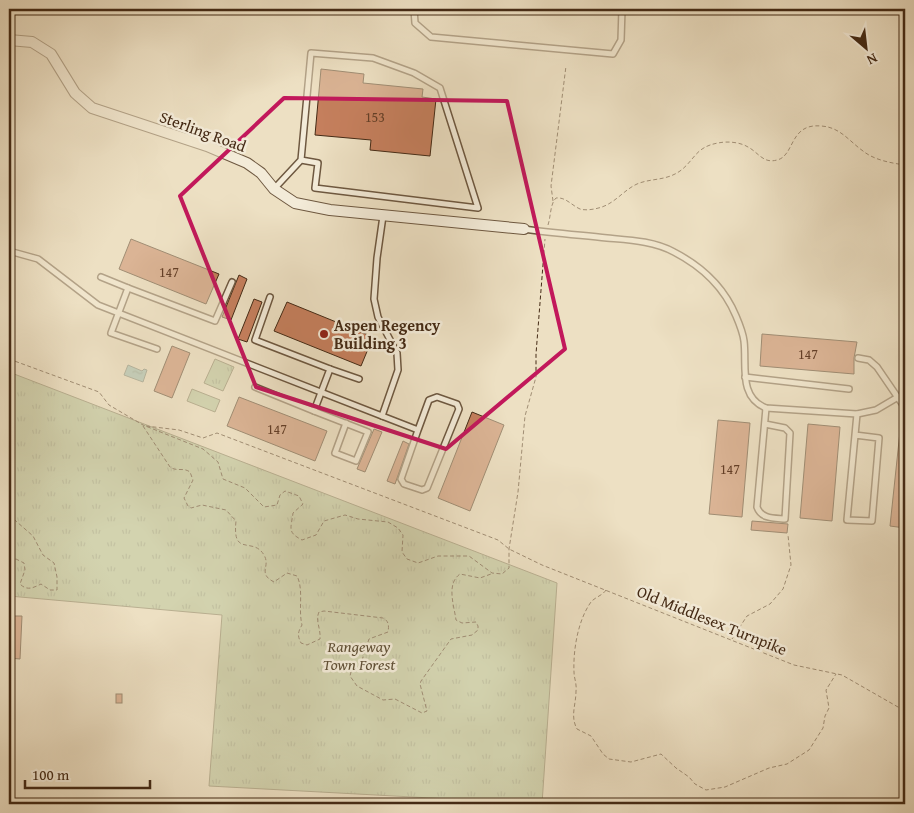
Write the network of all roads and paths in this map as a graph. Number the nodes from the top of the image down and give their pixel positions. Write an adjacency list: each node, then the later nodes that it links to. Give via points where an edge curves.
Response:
1 (414, 9): 2 (lane, via 415,23 431,37 613,54 621,40)
2 (622, 9)
3 (9, 40): 7 (street, Sterling Road, via 32,42 51,54 75,93 92,108 229,155 261,173)
4 (566, 66): 8 (path, via 551,186)
5 (301, 160): 5 (lane, via 311,53 373,58 414,73 440,88 478,208 315,188 318,163); 7 (lane)
6 (905, 165): 8 (path, via 867,154 834,129 814,126 798,134 780,160 767,161 743,144 719,143 701,150 679,172 667,178 636,184 604,206 582,209 562,198)
7 (274, 189): 9 (street, Sterling Road, via 295,203)
8 (553, 201): 11 (path)
9 (383, 215): 10 (street, Sterling Road); 32 (lane, via 374,299 378,317 397,353 398,370)
10 (524, 229): 11 (lane)
11 (546, 232): 22 (lane, via 640,242 672,251 694,264 714,282 736,316 744,340); 40 (path, via 536,377 525,416 518,498)
12 (9, 251): 17 (lane, via 38,260 98,305)
13 (102, 277): 15 (lane)
14 (232, 282): 15 (lane, via 215,321)
15 (128, 288): 17 (lane)
16 (270, 297): 21 (lane, via 255,340)
17 (118, 314): 18 (lane, via 110,333); 26 (lane)
18 (157, 349)
19 (858, 358): 27 (lane, via 869,360 877,367)
20 (9, 359): 35 (path, via 99,392 109,405)
21 (330, 369): 23 (lane); 26 (lane)
22 (746, 376): 25 (lane); 28 (lane, via 749,394)
23 (359, 379)
24 (255, 387): 30 (lane)
25 (849, 389)
26 (322, 391): 30 (lane); 32 (lane)
27 (898, 397): 29 (lane); 31 (lane, via 876,410)
28 (766, 408): 31 (lane); 34 (lane)
29 (905, 408)
30 (314, 411): 33 (lane)
31 (857, 414): 37 (lane)
32 (382, 416): 36 (lane)
33 (346, 423): 33 (lane, via 368,432 356,461 335,453)
34 (765, 424): 34 (lane, via 757,507 762,515 785,519 790,433 785,428)
35 (143, 425): 40 (path, Old Middlesex Turnpike, via 179,430 203,438 217,433 498,540); 42 (path, via 203,449 218,462 223,479 245,488 264,507 277,505 280,494 285,492 299,496 303,504 293,513 290,532 302,540 316,535 324,521 345,515 388,522 403,535 402,552 407,560 418,563 438,556 469,556); 42 (path, via 170,467 190,472 193,480 184,498 188,506 226,510 236,521 234,535 240,544 260,550 266,562 264,574 274,582 287,573 297,576 302,625 298,638 301,643 307,645 320,640 319,612 387,620 388,632 369,639 362,664 350,676 357,686 384,700 395,699 422,713 427,711 421,681 451,639 478,630 476,622 456,620 451,585 460,574 480,578)
36 (418, 430): 36 (lane, via 429,400 437,397 457,404 459,409 427,488 422,490 404,484 401,479)
37 (855, 435): 37 (lane, via 847,520 872,521 879,438)
38 (9, 515): 41 (path, via 33,536 43,556 54,563 58,578 56,590 41,584 24,588 20,584 24,563 11,560)
39 (788, 535): 44 (path, via 790,565 783,589 770,604 747,616)
40 (509, 549): 42 (path, via 507,571); 43 (path, Old Middlesex Turnpike)
41 (9, 555)
42 (492, 573)
43 (606, 590): 44 (path, Old Middlesex Turnpike); 45 (path, via 591,602 576,638 573,714 577,729 591,736 609,758 631,762 662,754 706,790 725,787 787,764 809,750 823,728 829,708 826,690)
44 (731, 640): 45 (path, Old Middlesex Turnpike, via 794,664)
45 (836, 674): 46 (path, Old Middlesex Turnpike)
46 (905, 711)

